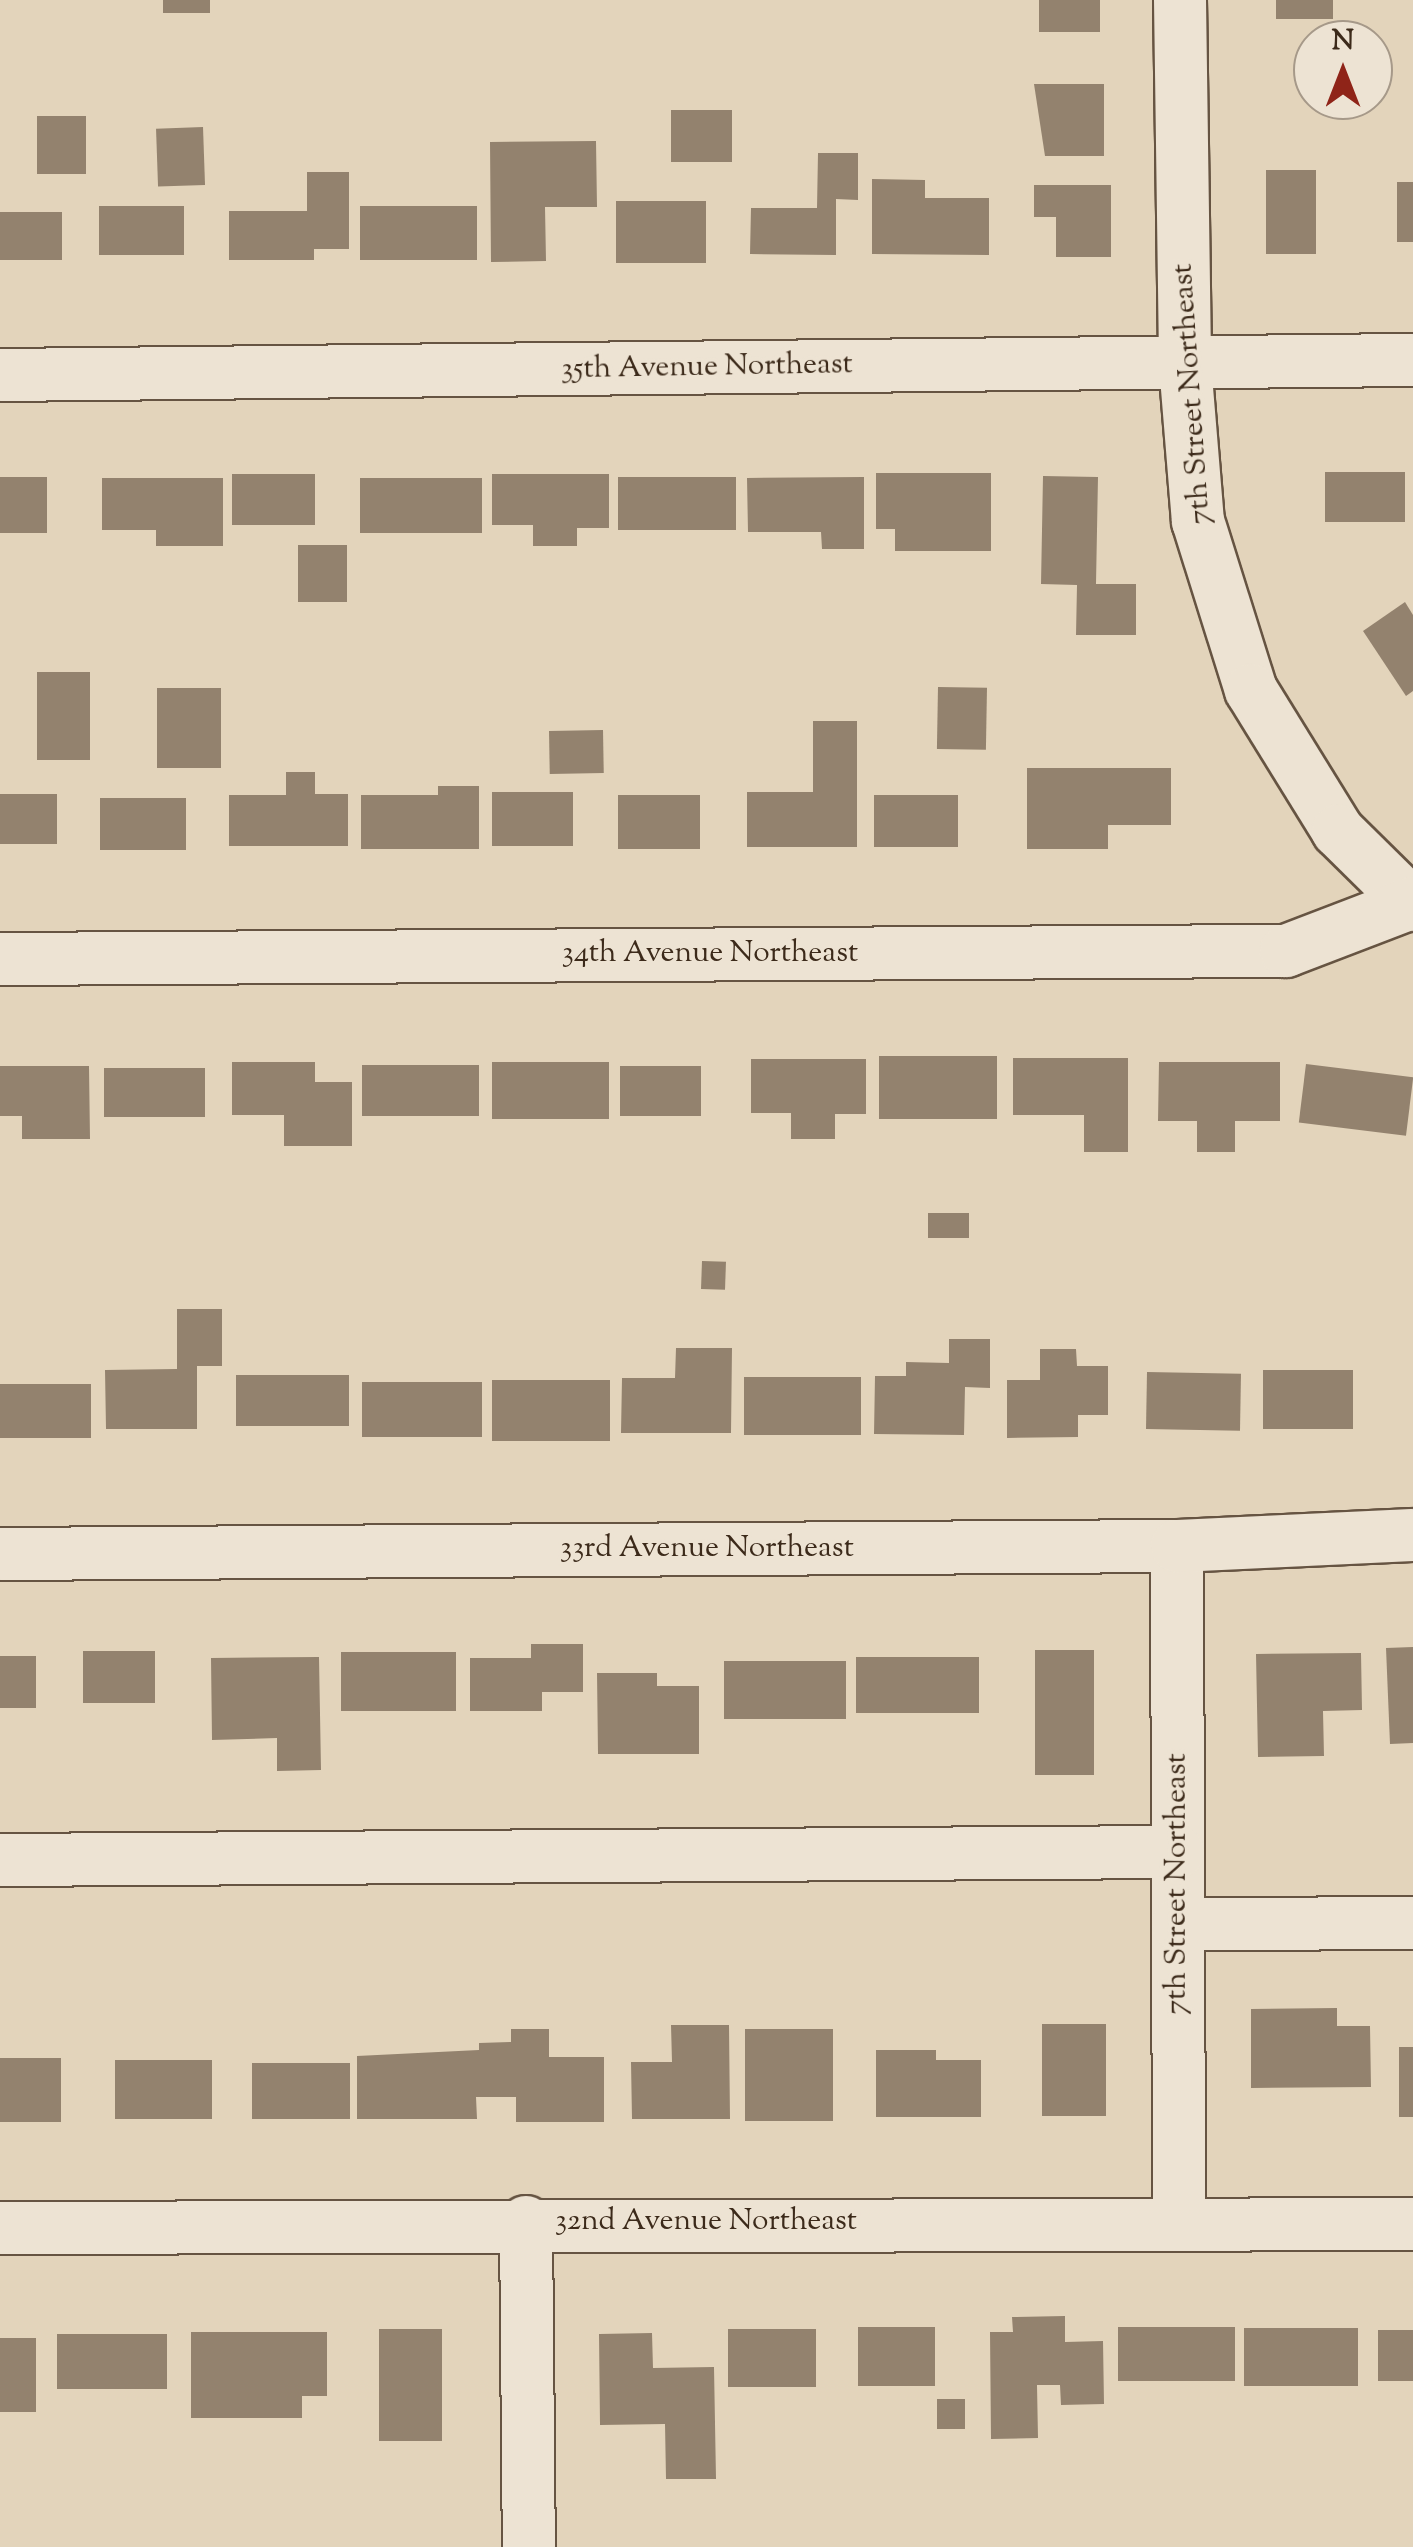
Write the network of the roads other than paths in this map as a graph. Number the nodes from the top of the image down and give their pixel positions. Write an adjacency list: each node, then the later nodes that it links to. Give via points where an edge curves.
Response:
1 (1180, 0): 3 (street, 7th Street Northeast)
2 (1413, 360): 3 (street, 35th Avenue Northeast)
3 (1185, 364): 4 (street, 35th Avenue Northeast); 5 (street, 7th Street Northeast, via 1198,520 1252,690 1338,831)
4 (0, 376)
5 (1412, 904): 6 (street, 34th Avenue Northeast, via 1286,951)
6 (0, 959)
7 (1413, 1536): 8 (street, 33rd Avenue Northeast)
8 (1177, 1546): 9 (street, 33rd Avenue Northeast); 10 (street, 7th Street Northeast)
9 (0, 1554)
10 (1178, 1852): 11 (street); 13 (street, 7th Street Northeast)
11 (0, 1860)
12 (1413, 1923): 13 (street)
13 (1178, 1924): 15 (street, 7th Street Northeast)
14 (526, 2222): 15 (street, 32nd Avenue Northeast); 17 (street, 32nd Avenue Northeast); 18 (street)
15 (1179, 2222): 16 (street, 32nd Avenue Northeast)
16 (1413, 2224)
17 (0, 2228)
18 (529, 2547)

